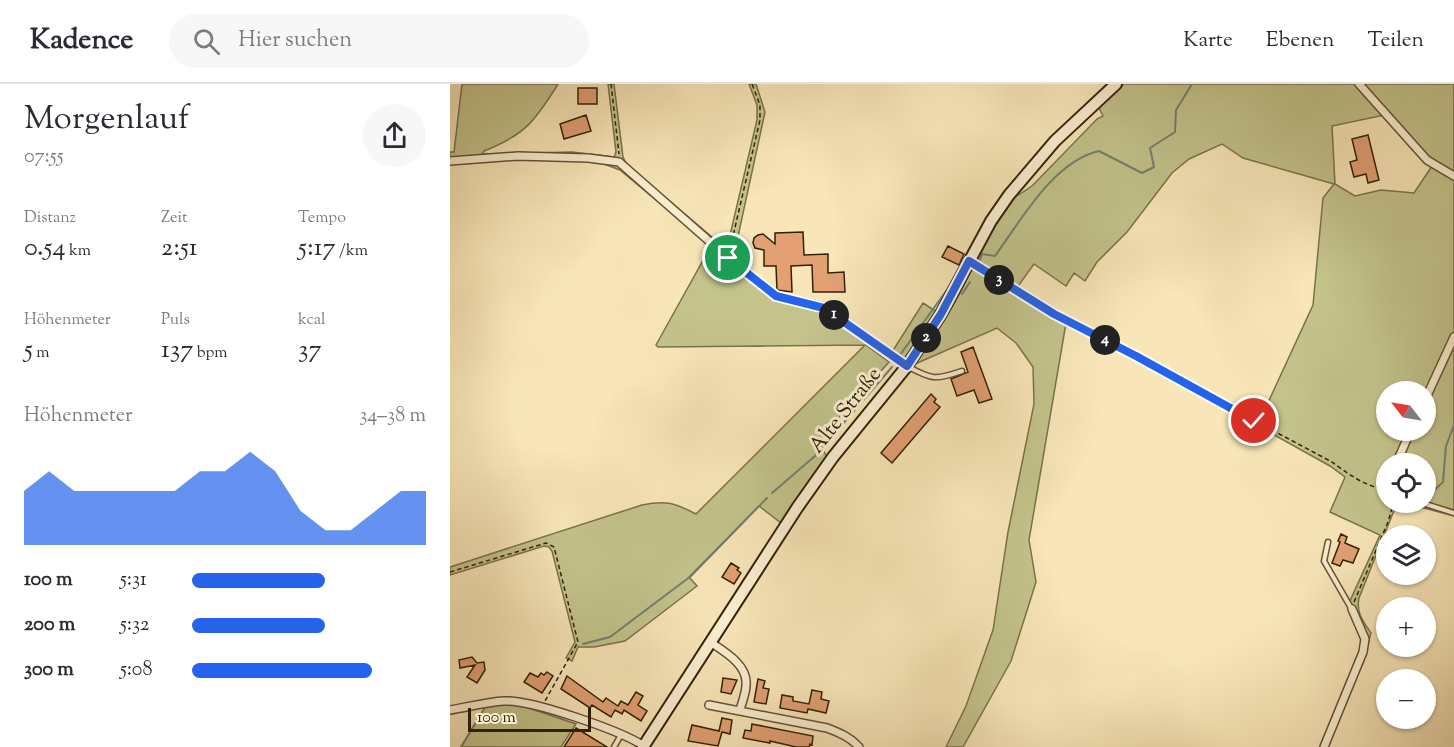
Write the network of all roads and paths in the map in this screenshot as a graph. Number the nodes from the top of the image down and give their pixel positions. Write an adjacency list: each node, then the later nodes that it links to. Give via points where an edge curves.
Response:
1 (611, 84): 6 (path)
2 (753, 84): 8 (path, via 760,120)
3 (1116, 84): 9 (main road, Alte Straße, via 1028,171 991,221)
4 (1359, 84): 7 (street, via 1427,160)
5 (450, 161): 6 (street, via 529,156 588,158)
6 (620, 164): 8 (street)
7 (1454, 176)
8 (728, 258): 11 (street, via 776,296 824,308)
9 (969, 261): 11 (main road, Alte Straße); 14 (path, via 1054,314)
10 (1454, 337): 13 (street)
11 (907, 366): 12 (lane, via 940,379); 21 (main road, Alte Straße, via 819,476)
12 (962, 371)
13 (1434, 381)
14 (1376, 488)
15 (1436, 507): 17 (lane)
16 (1391, 513): 20 (path)
17 (1454, 513)
18 (1328, 542): 20 (lane, via 1324,561)
19 (450, 572): 23 (path, via 546,543 554,547 578,642)
20 (1352, 609): 30 (street, via 1365,639 1363,652)
21 (710, 642): 25 (street, via 744,670 747,684); 27 (main road, Alte Straße)
22 (709, 705): 25 (street)
23 (542, 707): 24 (street, via 505,701); 26 (street)
24 (450, 710)
25 (740, 710): 29 (street, via 827,728)
26 (621, 734): 27 (street); 28 (lane)
27 (644, 746)
28 (614, 747)
29 (859, 747)
30 (1324, 747)

